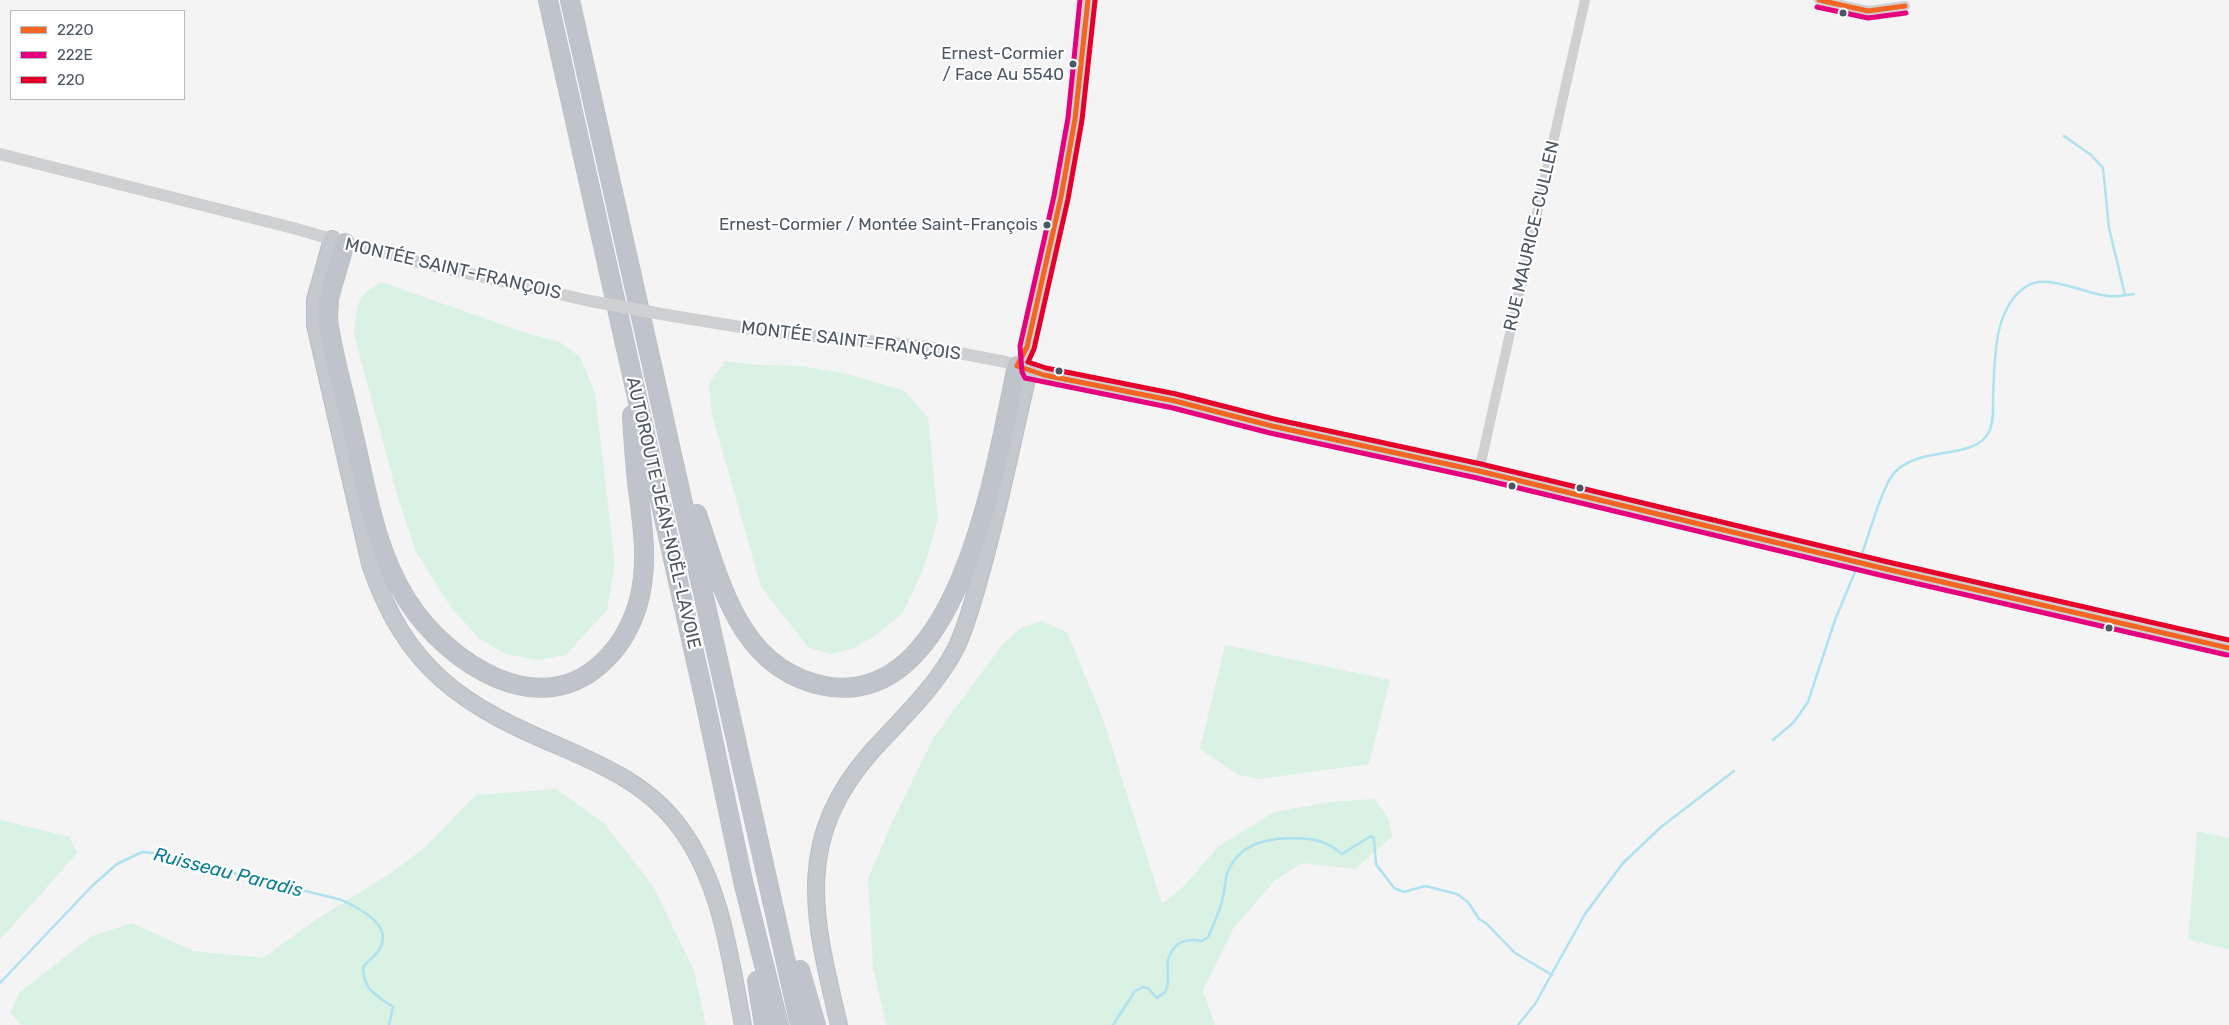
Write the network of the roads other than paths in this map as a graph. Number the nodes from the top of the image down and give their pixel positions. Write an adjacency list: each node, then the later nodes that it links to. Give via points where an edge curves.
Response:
1 (548, 0): 9 (highway, AUTOROUTE JEAN-NOËL-LAVOIE)
2 (570, 0): 11 (highway, AUTOROUTE JEAN-NOËL-LAVOIE)
3 (1088, 0): 10 (street, via 1062,197)
4 (1585, 0): 12 (street, RUE MAURICE-CULLEN)
5 (1819, 0): 6 (street, via 1868,12)
6 (1905, 6)
7 (0, 154): 8 (street, MONTÉE SAINT-FRANÇOIS)
8 (338, 241): 9 (highway, via 328,320 371,512 383,551 408,601 434,634 473,668 504,681 549,687 582,678 613,651 636,609 643,576 644,539); 10 (street, MONTÉE SAINT-FRANÇOIS, bridge, via 480,277 667,315 771,332 922,346); 16 (highway, via 315,300 315,325 368,553 393,617 420,658 466,699 506,723 622,776 668,812 695,849 711,886)
9 (626, 344): 15 (highway, AUTOROUTE JEAN-NOËL-LAVOIE)
10 (1023, 368): 11 (highway, via 980,524 958,585 934,629 913,656 887,677 861,687 832,687 798,677 774,664 749,639 724,591); 12 (street, MONTÉE SAINT-FRANÇOIS); 21 (highway, via 986,555 960,640 936,678 854,773 833,808 823,834 817,860 815,904)
11 (663, 413): 14 (highway, AUTOROUTE JEAN-NOËL-LAVOIE)
12 (1479, 471): 13 (street, MONTÉE SAINT-FRANÇOIS)
13 (2229, 648)
14 (742, 757): 19 (highway, AUTOROUTE JEAN-NOËL-LAVOIE); 20 (highway)
15 (743, 881): 17 (highway); 18 (highway, AUTOROUTE JEAN-NOËL-LAVOIE)
16 (743, 1025)
17 (764, 1025)
18 (779, 1025)
19 (800, 1025)
20 (816, 1025)
21 (839, 1025)

